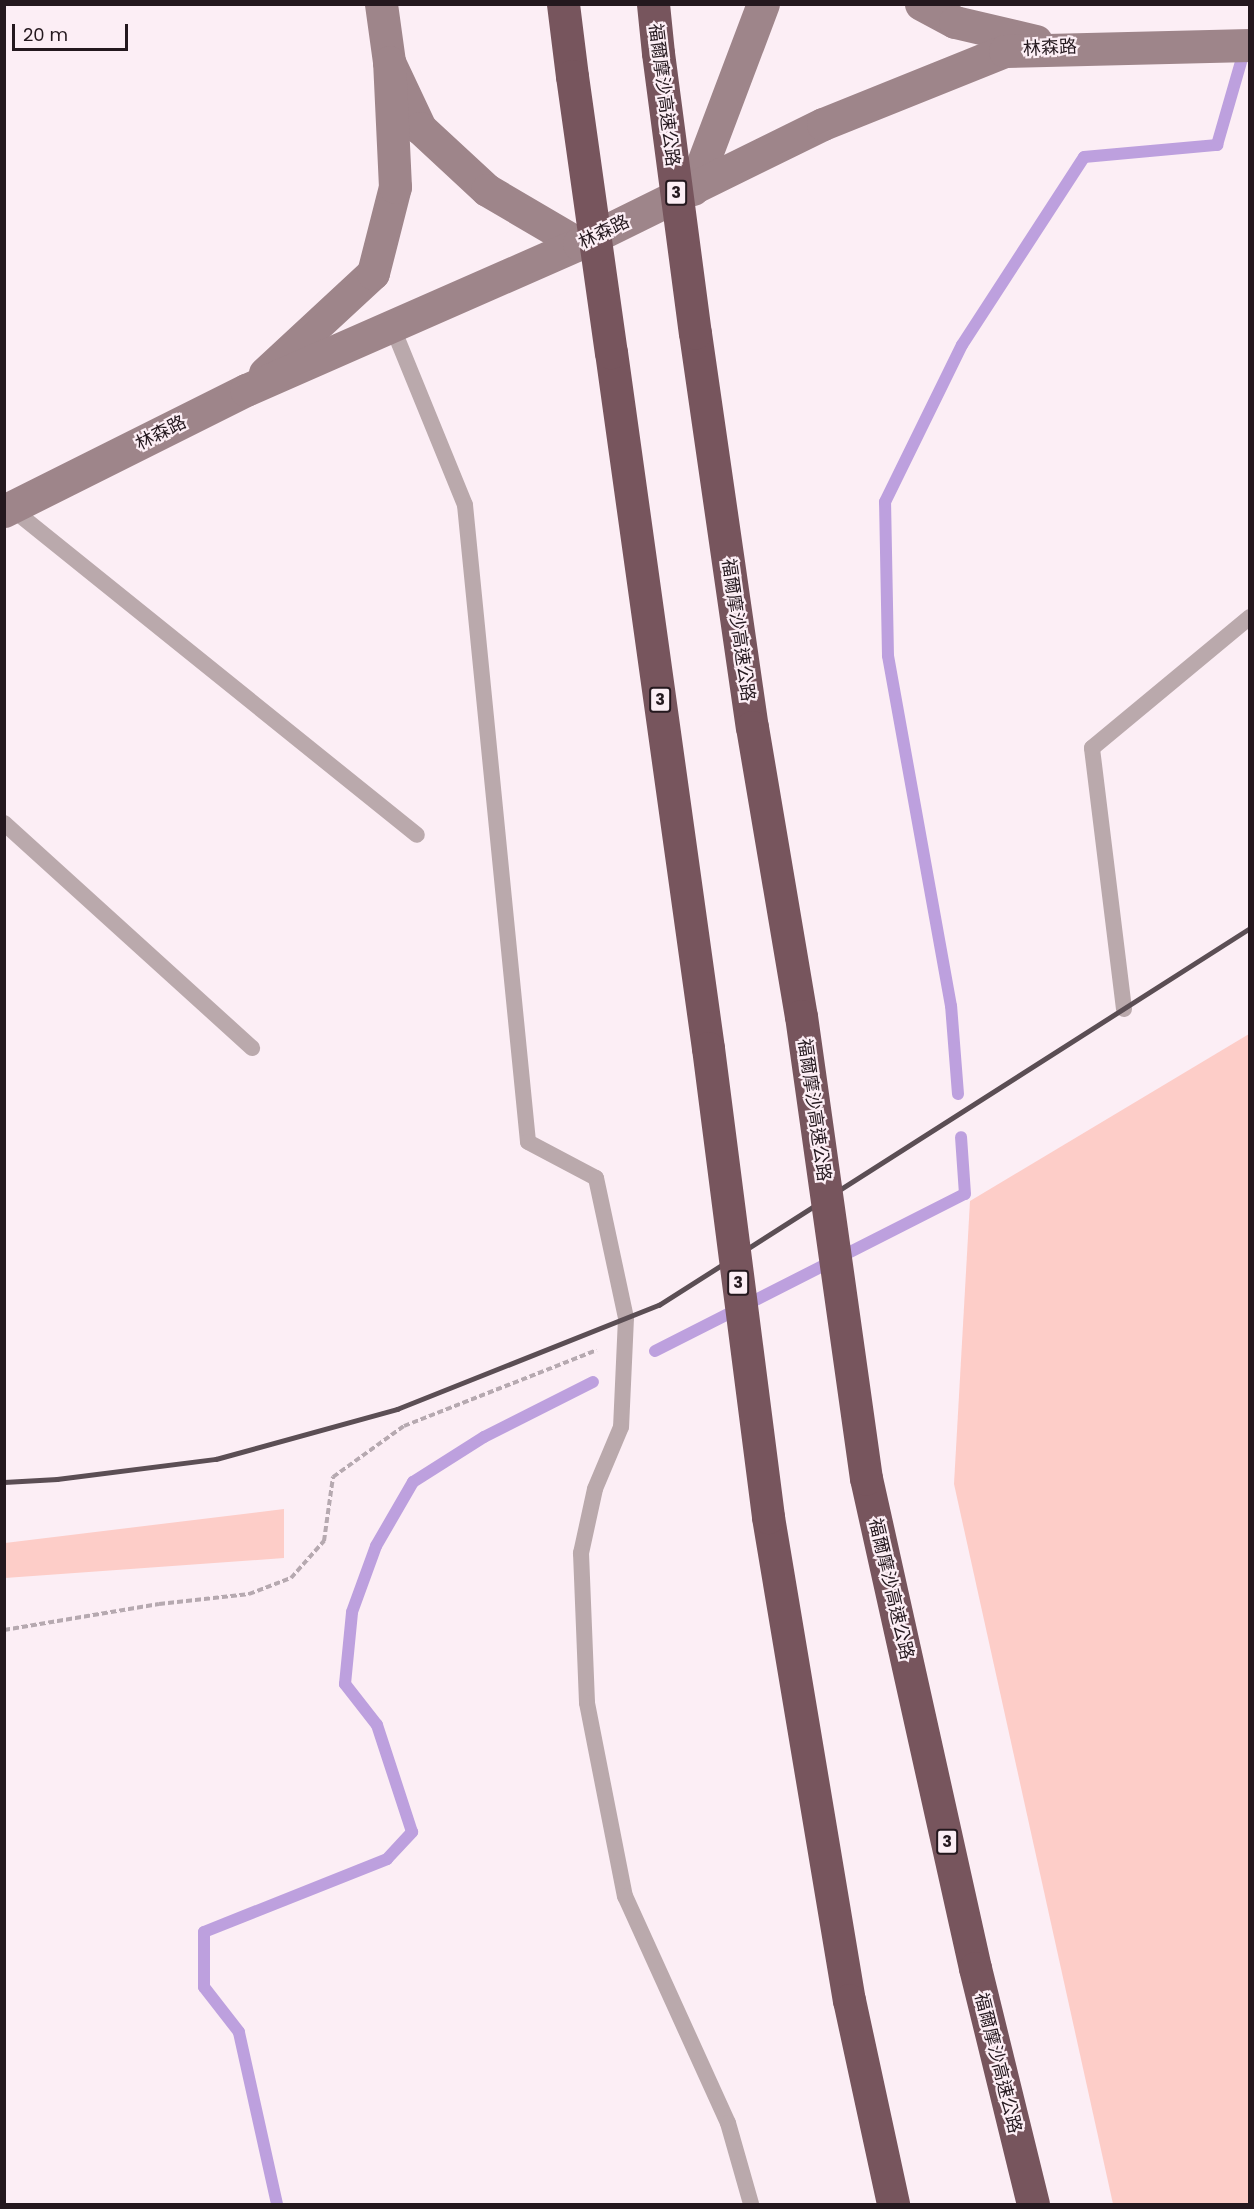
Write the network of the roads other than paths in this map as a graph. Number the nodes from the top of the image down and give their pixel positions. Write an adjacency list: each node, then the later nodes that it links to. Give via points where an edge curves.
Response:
1 (381, 4): 8 (main road)
2 (563, 4): 20 (highway, 3, bridge, via 708,1048 768,1517 849,2000)
3 (653, 4): 21 (highway, 福爾摩沙高速公路 / 3, bridge, via 750,715 801,1016 866,1478 975,1968)
4 (763, 4): 9 (main road)
5 (921, 4): 7 (main road, via 955,22)
6 (1237, 46): 7 (main road, 林森路)
7 (1061, 47): 9 (main road, 林森路, via 1005,51 823,124)
8 (389, 62): 10 (main road, via 420,128 487,190); 12 (main road, via 395,187 373,273)
9 (693, 189): 10 (main road, 林森路)
10 (579, 244): 11 (main road, 林森路)
11 (392, 326): 12 (main road, 林森路); 19 (lane, via 465,505 528,1142 596,1178 626,1318 621,1427 595,1490 581,1553 587,1703 625,1896 728,2123)
12 (246, 390): 13 (main road, 林森路)
13 (8, 509): 16 (lane)
14 (1250, 617): 17 (lane, via 1092,748)
15 (4, 823): 18 (lane)
16 (417, 835)
17 (1124, 1009)
18 (252, 1048)
19 (751, 2205)
20 (893, 2205)
21 (1033, 2205)

